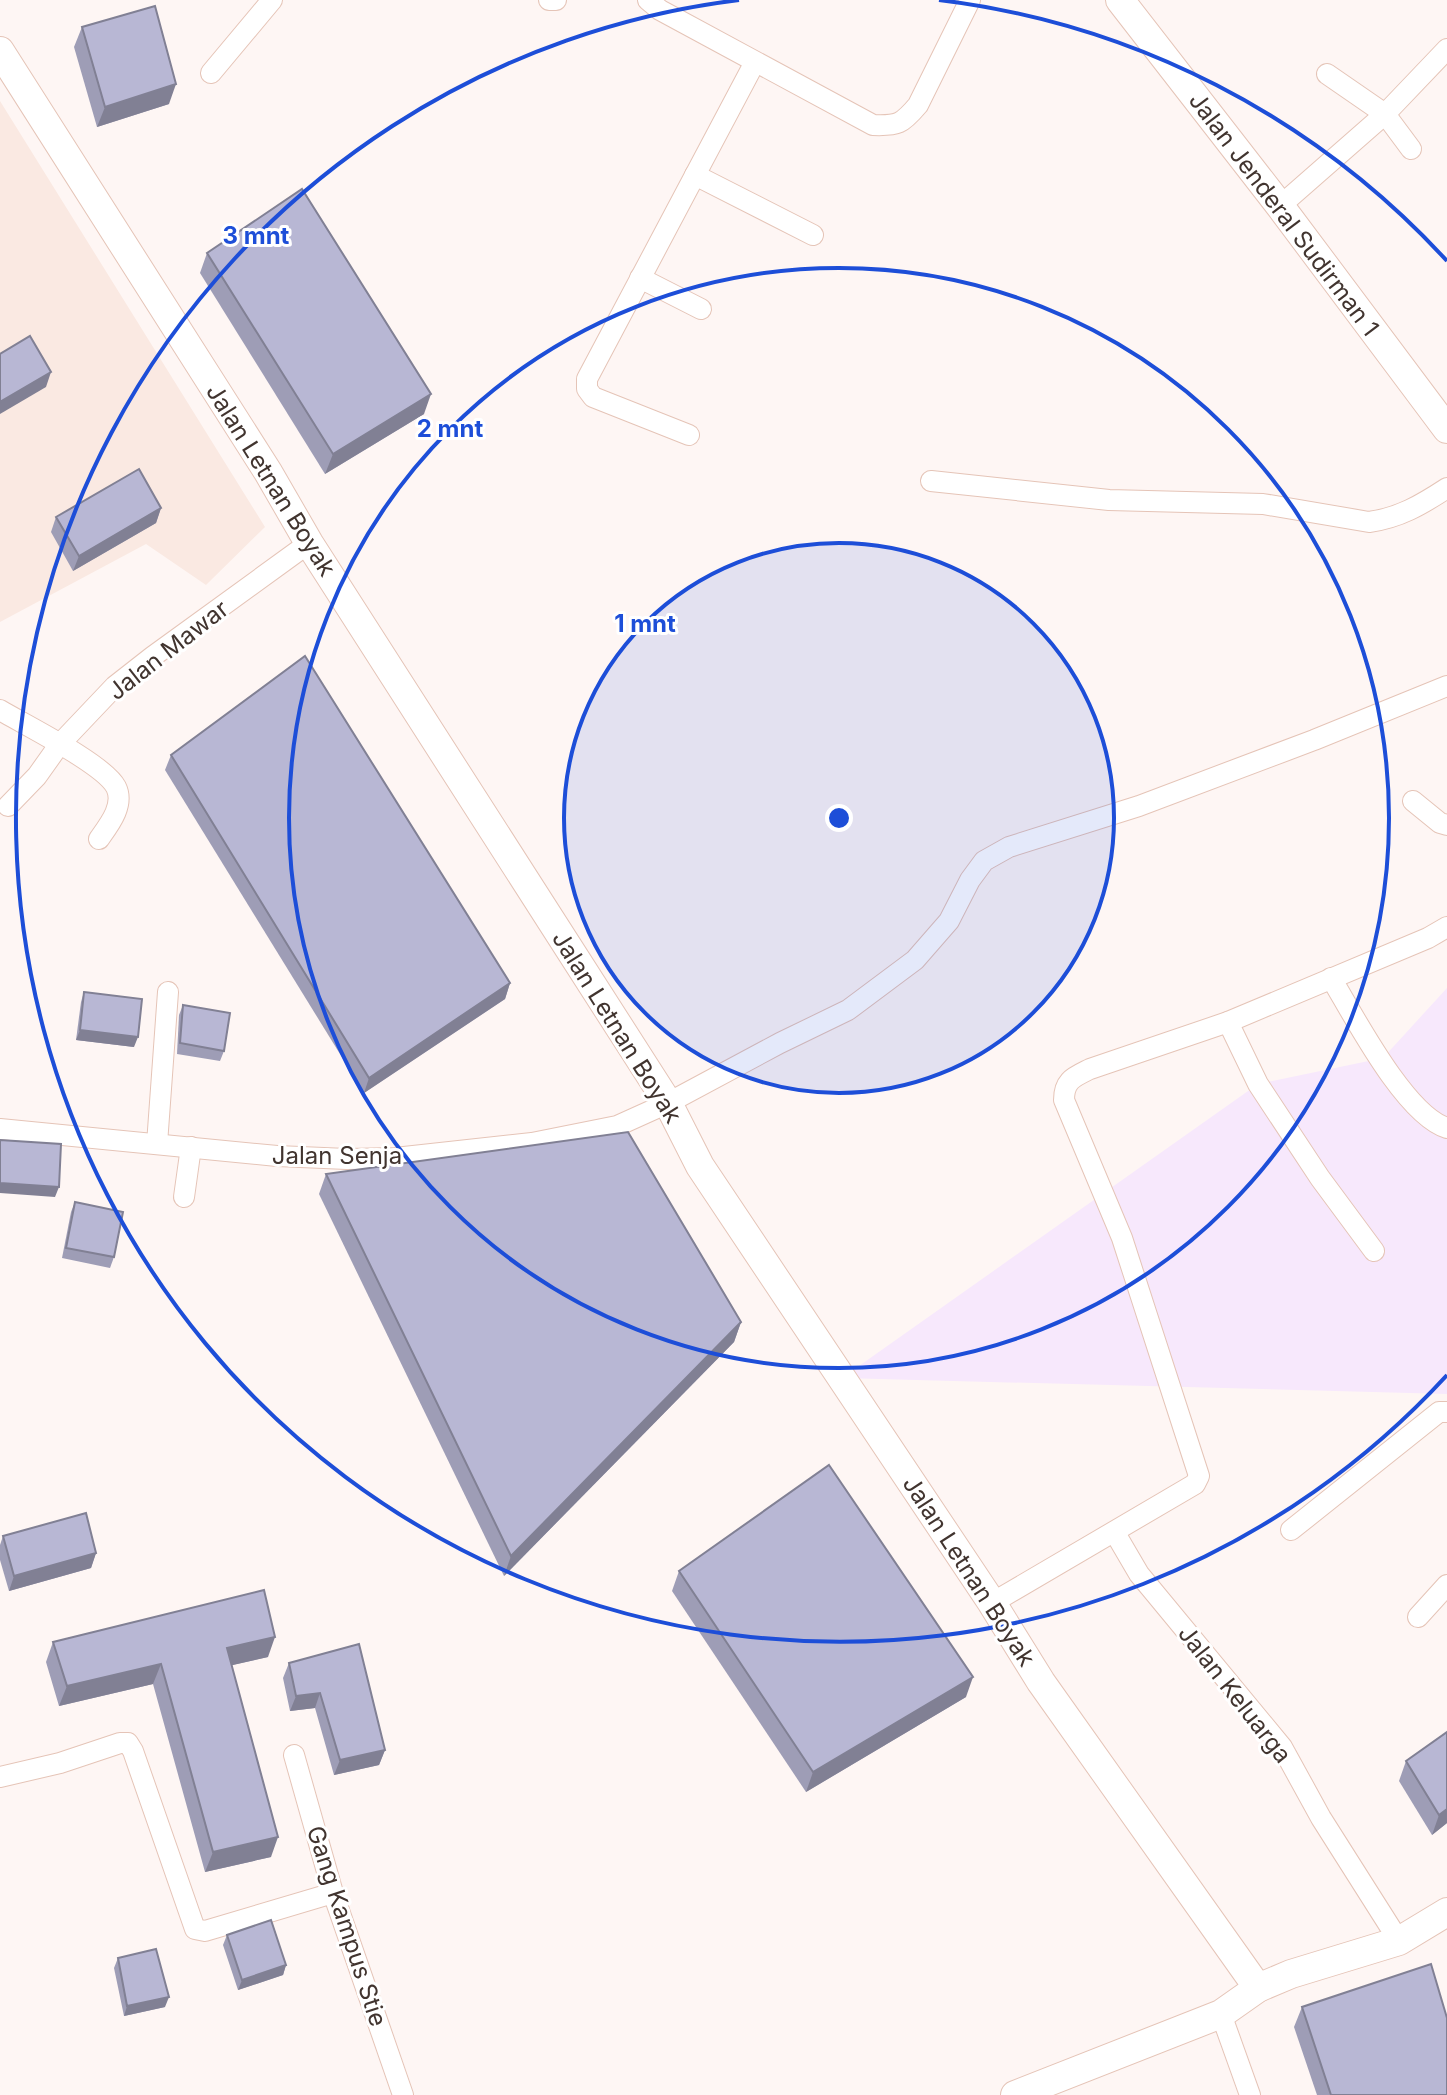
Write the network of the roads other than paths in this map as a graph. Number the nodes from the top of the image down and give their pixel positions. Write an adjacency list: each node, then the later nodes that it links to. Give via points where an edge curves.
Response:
1 (272, 0): 10 (street)
2 (549, 0): 3 (street)
3 (556, 0)
4 (648, 0): 9 (street)
5 (970, 0): 9 (street, via 918,105 895,126 873,125)
6 (1120, 0): 15 (street, Jalan Jenderal Sudirman 1)
7 (1447, 49): 12 (street)
8 (0, 51): 23 (street, Jalan Letnan Boyak)
9 (755, 62): 14 (street)
10 (211, 73)
11 (1327, 74): 12 (street)
12 (1385, 114): 13 (street); 15 (street)
13 (1411, 149)
14 (695, 175): 16 (street); 17 (street)
15 (1280, 206): 19 (street, Jalan Jenderal Sudirman 1)
16 (813, 235)
17 (640, 278): 18 (street); 20 (street, via 587,379 587,389 593,397)
18 (701, 309)
19 (1447, 429)
20 (689, 435)
21 (931, 481): 22 (street, via 1109,500 1263,504 1369,522 1413,510)
22 (1447, 488)
23 (309, 543): 26 (street, Jalan Mawar, via 127,676); 35 (street, Jalan Letnan Boyak)
24 (1447, 686): 35 (street, Jalan Senja, via 1139,806 1009,847 984,861 934,940 915,960 848,1010)
25 (0, 710): 26 (street)
26 (59, 745): 28 (street, Jalan Mawar); 30 (street, via 98,769 116,788 114,817)
27 (1413, 801): 29 (street)
28 (8, 806)
29 (1447, 825)
30 (99, 839)
31 (1447, 927): 32 (street)
32 (1331, 978): 34 (street); 36 (street, via 1394,1079 1424,1115)
33 (168, 992): 38 (street)
34 (1228, 1022): 41 (street, via 1258,1084); 44 (street, via 1090,1069 1069,1079 1064,1089 1122,1238 1199,1476 1195,1484)
35 (668, 1103): 39 (street, Jalan Senja, via 617,1126 574,1136 395,1158 291,1157); 46 (street, Jalan Letnan Boyak, via 700,1166)
36 (1447, 1128)
37 (0, 1129): 38 (street, Jalan Senja)
38 (157, 1144): 39 (street, Jalan Senja)
39 (191, 1147): 40 (street)
40 (184, 1197)
41 (1374, 1251)
42 (1447, 1412): 43 (street, via 1439,1412)
43 (1291, 1530)
44 (1115, 1533): 46 (street); 52 (street, Jalan Keluarga, via 1139,1574 1282,1747)
45 (1447, 1585): 47 (street)
46 (992, 1603): 53 (street, Jalan Letnan Boyak, via 1041,1682)
47 (1418, 1617)
48 (294, 1755): 50 (street, Gang Kampus Stie)
49 (0, 1777): 50 (street, via 128,1743 195,1929 205,1931)
50 (333, 1893): 55 (street, Gang Kampus Stie)
51 (1447, 1912): 52 (street)
52 (1399, 1941): 53 (street)
53 (1258, 1988): 54 (street)
54 (1221, 2014): 56 (street); 57 (street)
55 (403, 2095)
56 (1015, 2095)
57 (1250, 2095)

